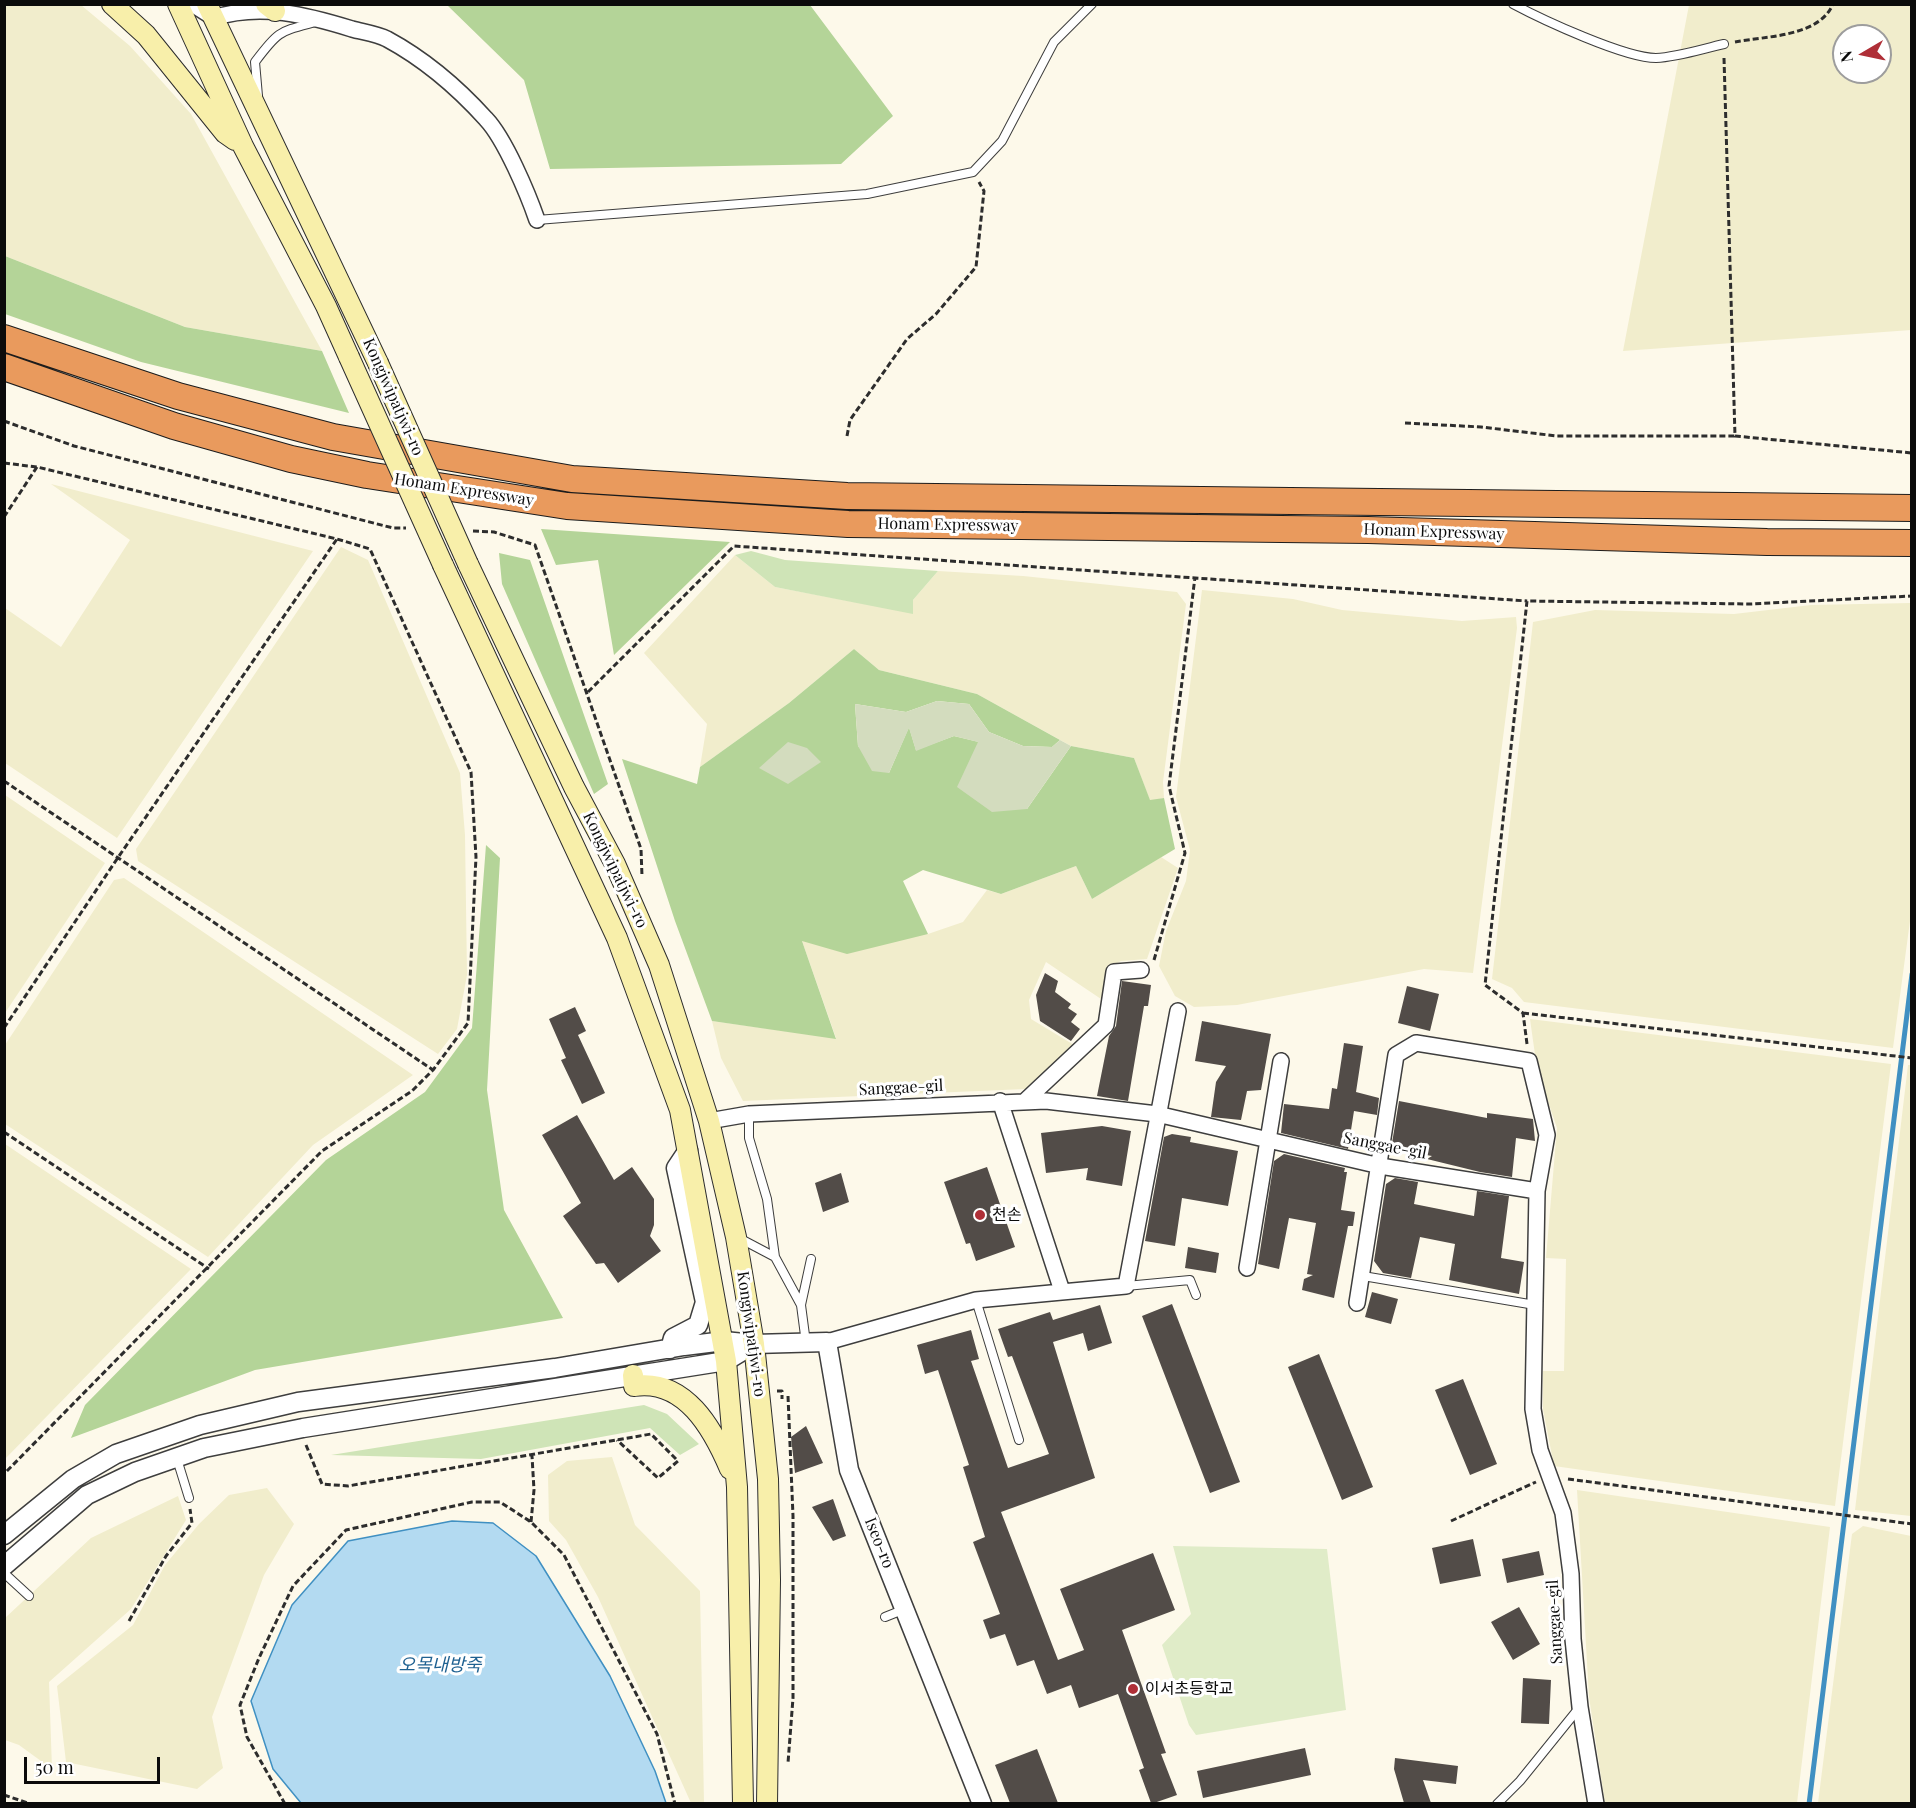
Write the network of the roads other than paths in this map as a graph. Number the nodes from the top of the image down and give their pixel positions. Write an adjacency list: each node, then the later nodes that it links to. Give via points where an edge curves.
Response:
1 (112, 4): 11 (main road, via 146,35 225,133)
2 (178, 4): 11 (main road, Kongjwipatjwi-ro)
3 (192, 4): 7 (street)
4 (1092, 4): 12 (lane, via 1054,42 1002,141 973,172 867,194)
5 (1513, 4): 9 (lane, via 1637,56 1657,58)
6 (271, 8): 7 (street); 8 (street)
7 (210, 11): 10 (main road, Kongjwipatjwi-ro)
8 (324, 20): 10 (lane, via 279,32 255,62); 12 (street, via 385,39 436,70 488,120 526,189)
9 (1724, 44)
10 (259, 110): 24 (main road, Kongjwipatjwi-ro, bridge, via 468,564 615,864 659,965)
11 (243, 146): 26 (main road, Kongjwipatjwi-ro, bridge, via 326,306 616,938 680,1110)
12 (537, 220)
13 (4, 338): 15 (highway, Honam Expressway, via 178,396 333,437 572,479 847,496)
14 (4, 367): 16 (highway, Honam Expressway, via 174,426 291,459 367,475 567,506 848,524 1368,530)
15 (1911, 508)
16 (1911, 543)
17 (1141, 969): 21 (street, via 1114,972 1106,1025)
18 (1178, 1011): 23 (street)
19 (1281, 1061): 25 (street)
20 (1000, 1101): 21 (street, Sanggae-gil); 22 (street, Sanggae-gil); 35 (street)
21 (1024, 1102): 23 (street, Sanggae-gil)
22 (749, 1114): 24 (street, Sanggae-gil); 30 (lane, via 749,1138 767,1199)
23 (1157, 1114): 25 (street, Sanggae-gil); 34 (street)
24 (709, 1121): 29 (main road, Kongjwipatjwi-ro)
25 (1268, 1138): 27 (street, Sanggae-gil); 32 (street)
26 (688, 1150): 41 (main road, Kongjwipatjwi-ro); 45 (street, via 676,1168 705,1302 698,1325 674,1338)
27 (1380, 1166): 28 (street, Sanggae-gil); 28 (street, via 1396,1055 1416,1043 1529,1061 1547,1135); 33 (street)
28 (1538, 1191): 40 (street, Sanggae-gil)
29 (736, 1237): 30 (lane); 44 (main road, Kongjwipatjwi-ro)
30 (775, 1257): 39 (lane)
31 (811, 1259): 39 (lane)
32 (1247, 1268)
33 (1362, 1276): 38 (street); 40 (lane)
34 (1126, 1286): 35 (street); 36 (lane, via 1190,1280)
35 (1062, 1291): 37 (street)
36 (1196, 1295)
37 (976, 1300): 43 (street); 50 (lane)
38 (1357, 1303)
39 (801, 1305): 42 (lane)
40 (1534, 1305): 60 (street, Sanggae-gil, via 1533,1409 1539,1450 1563,1513)
41 (724, 1341): 44 (street); 45 (street); 46 (main road, Kongjwipatjwi-ro)
42 (806, 1342): 43 (street); 44 (street)
43 (827, 1342): 58 (street, Iseo-ro, via 849,1470)
44 (754, 1344): 46 (street); 62 (main road, Kongjwipatjwi-ro, via 768,1479)
45 (670, 1349): 48 (street)
46 (726, 1361): 47 (street); 52 (main road, Kongjwipatjwi-ro)
47 (633, 1375): 49 (street); 52 (main road, via 634,1386 645,1384 678,1394 708,1422)
48 (342, 1396): 49 (street); 54 (street, via 200,1425 116,1454 73,1479)
49 (346, 1422): 51 (street, via 204,1448)
50 (1019, 1440)
51 (177, 1457): 53 (lane); 55 (street, via 87,1494)
52 (737, 1487): 61 (main road, Kongjwipatjwi-ro)
53 (189, 1498)
54 (4, 1535)
55 (4, 1566)
56 (4, 1573): 57 (lane)
57 (29, 1596)
58 (905, 1609): 59 (lane); 63 (street, Iseo-ro)
59 (885, 1617)
60 (1580, 1707): 64 (lane, via 1520,1781); 65 (street, Sanggae-gil)
61 (743, 1803)
62 (767, 1803)
63 (982, 1803)
64 (1497, 1803)
65 (1596, 1803)

